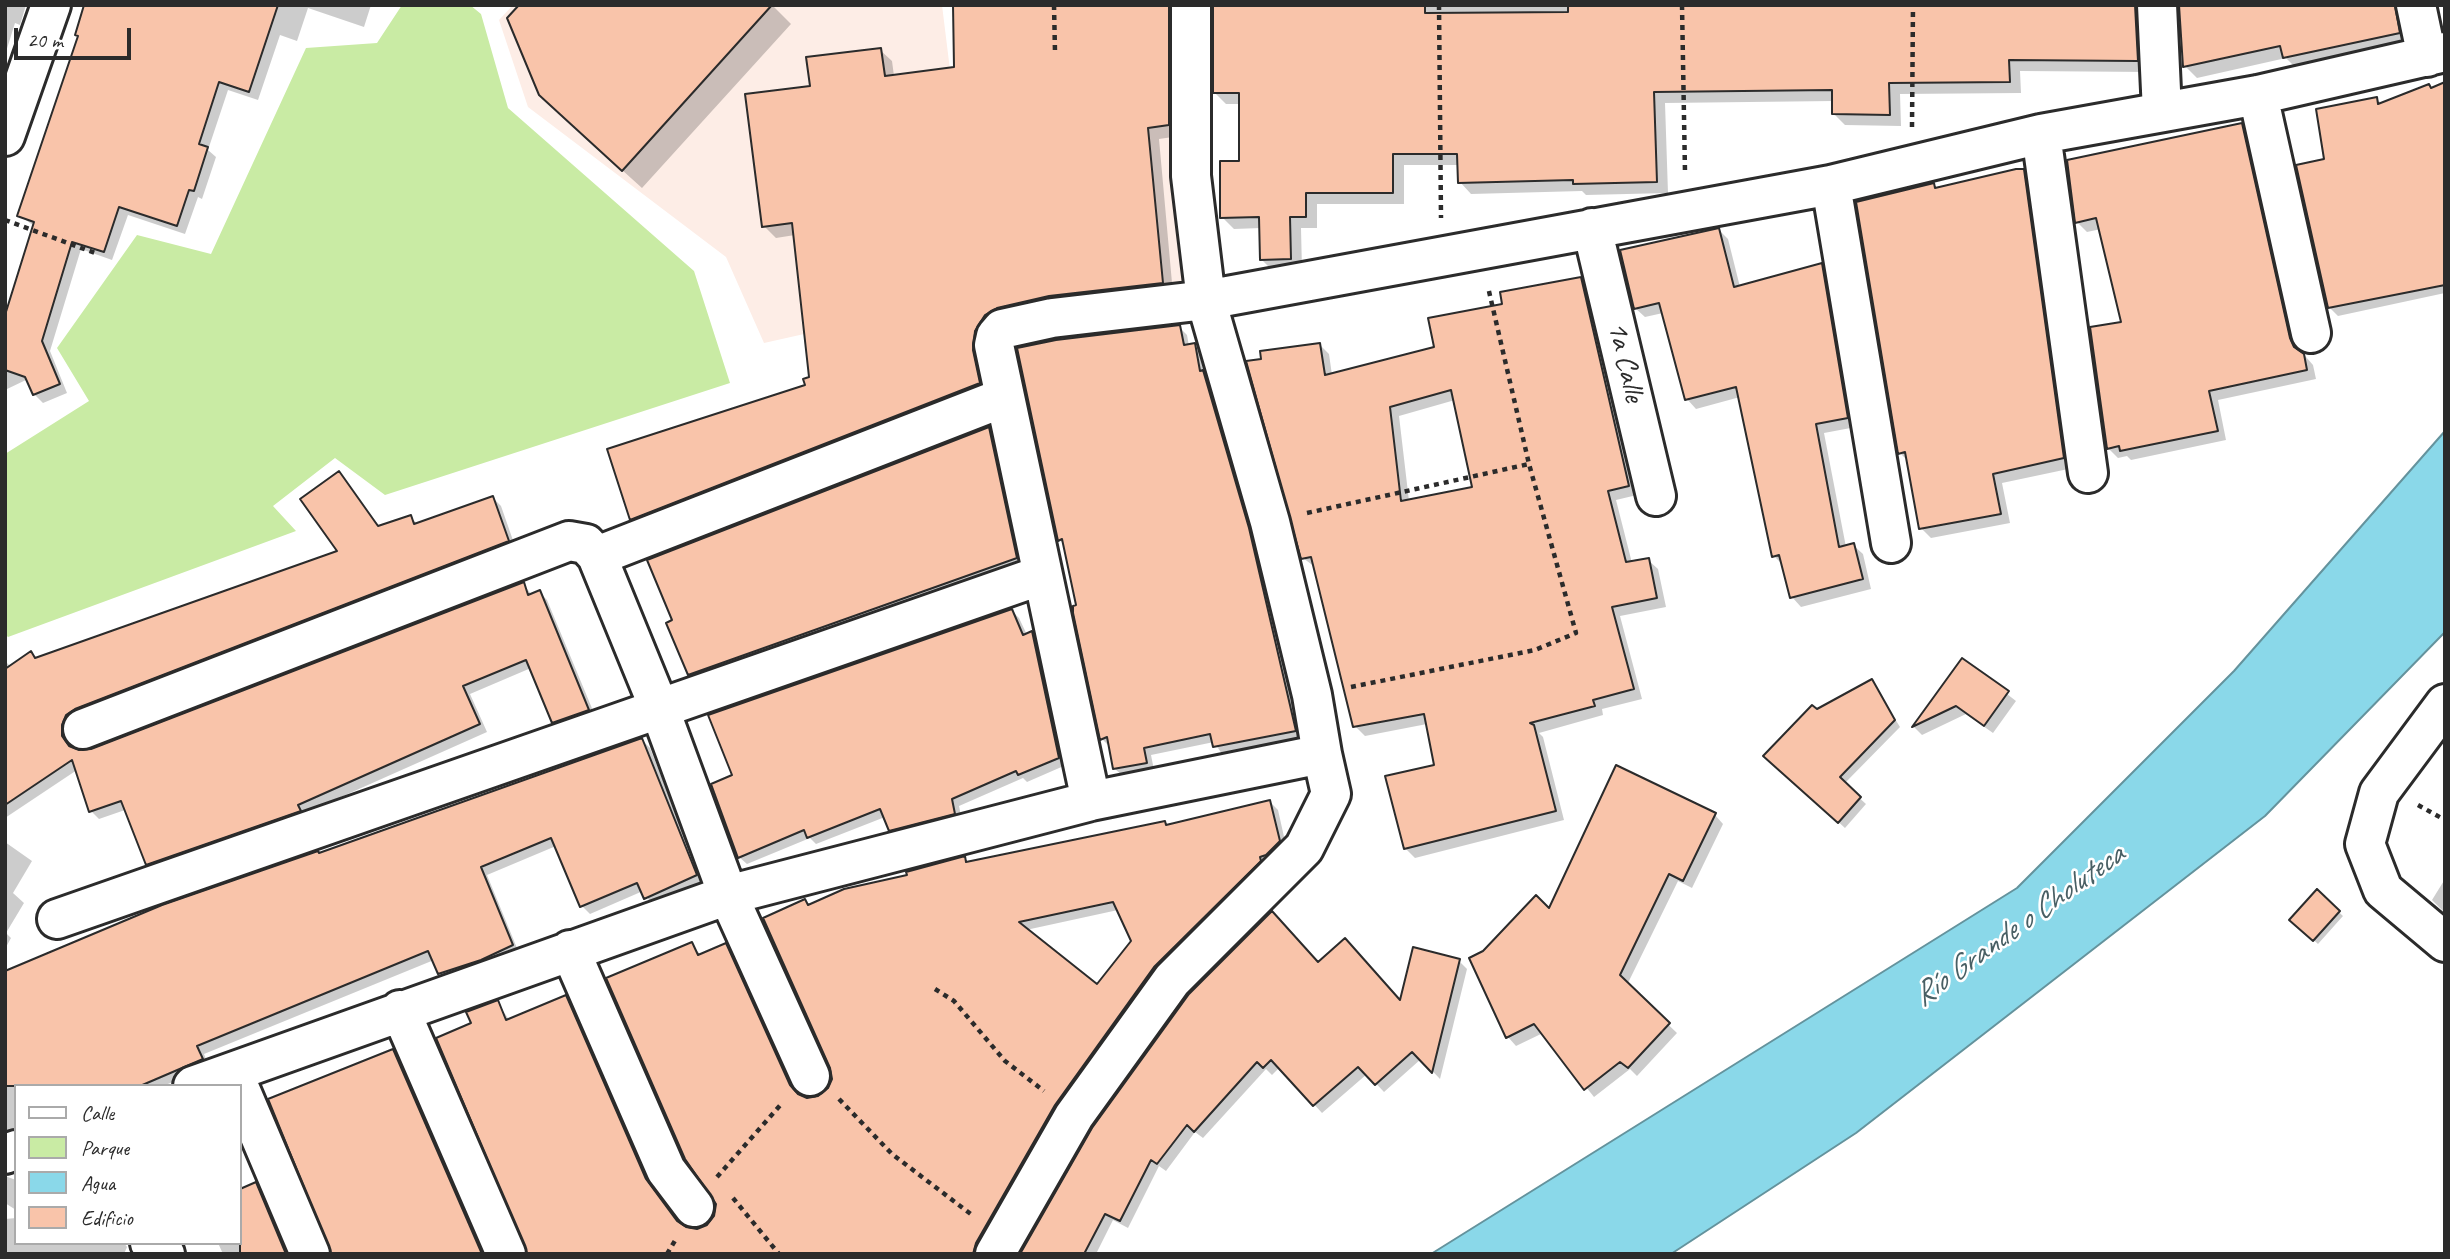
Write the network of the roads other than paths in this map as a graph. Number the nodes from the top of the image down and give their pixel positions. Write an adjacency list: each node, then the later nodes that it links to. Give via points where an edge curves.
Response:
1 (51, 5): 9 (street)
2 (1191, 5): 12 (street, via 1191,176)
3 (2157, 5): 7 (street)
4 (2416, 5): 5 (street)
5 (2436, 54): 6 (street)
6 (2258, 95): 7 (street); 13 (street)
7 (2162, 112): 8 (street)
8 (2041, 134): 10 (street); 15 (street)
9 (5, 136)
10 (1831, 185): 11 (street); 17 (street)
11 (1592, 228): 12 (street); 16 (street, 1a Calle)
12 (1206, 300): 14 (street, via 1052,318 1002,329 994,345); 23 (street, via 1269,522)
13 (2311, 333)
14 (1005, 397): 18 (street); 19 (street)
15 (2088, 473)
16 (1656, 496)
17 (1891, 543)
18 (597, 556): 21 (street); 22 (street, via 586,544 569,541)
19 (1042, 575): 21 (street); 24 (street)
20 (2445, 704): 27 (street, via 2379,793 2365,844 2383,890)
21 (660, 710): 25 (street); 26 (street)
22 (83, 729)
23 (1322, 754): 24 (street); 35 (street, via 1331,794 1304,848 1172,980 1074,1116)
24 (1091, 801): 25 (street)
25 (728, 895): 28 (street); 30 (street)
26 (57, 919)
27 (2445, 942)
28 (570, 950): 29 (street); 34 (street, via 666,1170)
29 (400, 1010): 31 (street); 37 (street)
30 (810, 1076)
31 (237, 1082): 32 (street)
32 (215, 1084)
33 (242, 1094): 36 (street)
34 (706, 1193)
35 (999, 1246)
36 (310, 1254)
37 (506, 1254)

